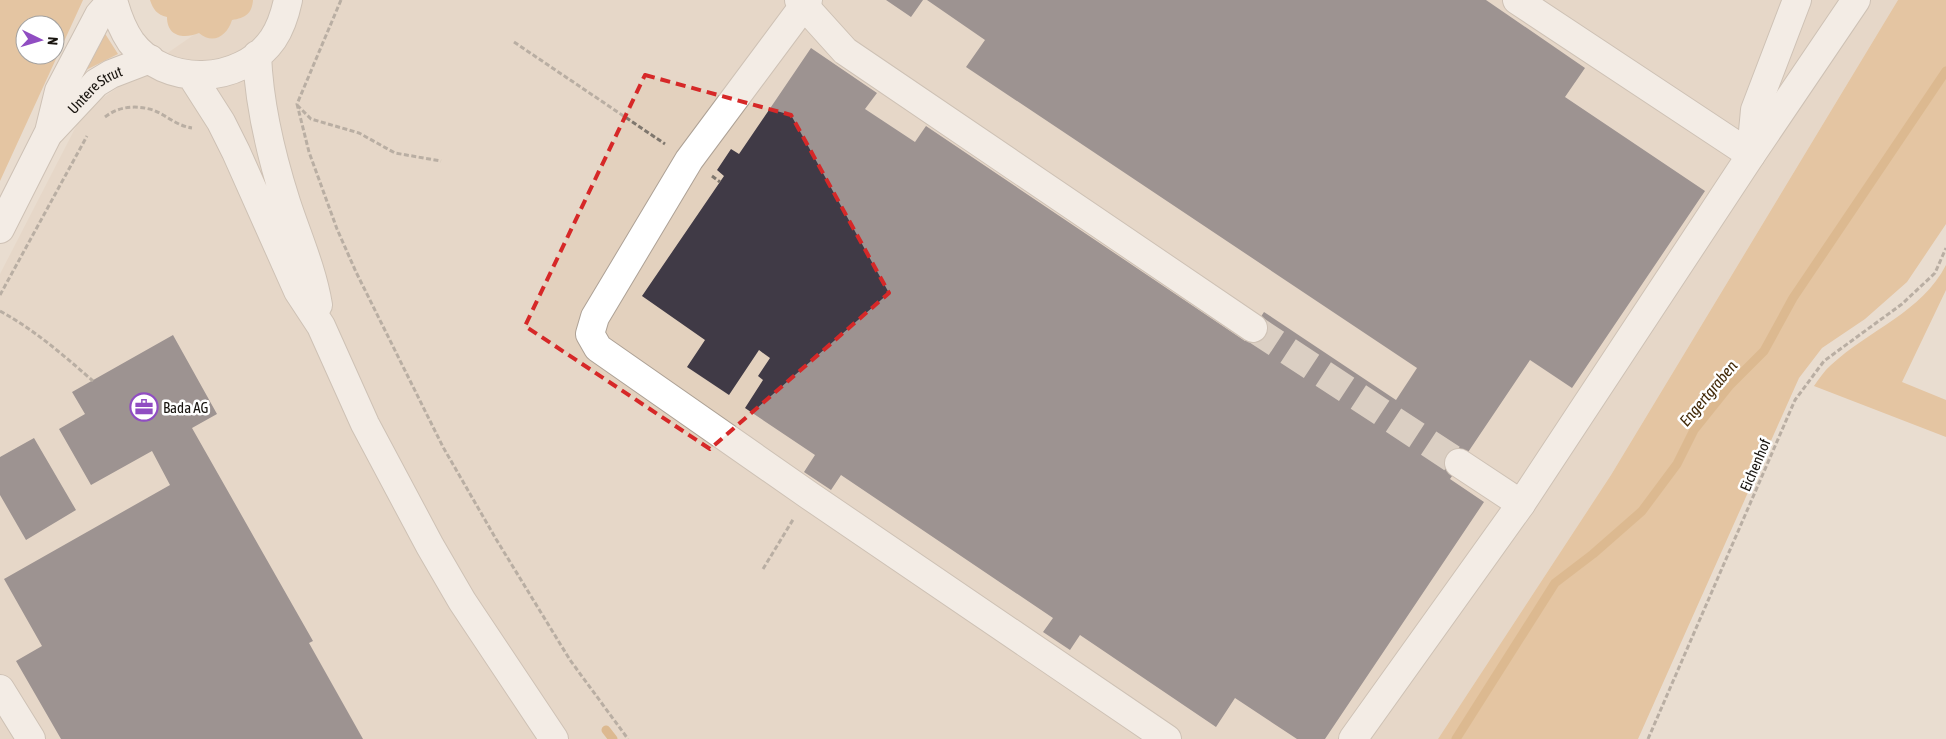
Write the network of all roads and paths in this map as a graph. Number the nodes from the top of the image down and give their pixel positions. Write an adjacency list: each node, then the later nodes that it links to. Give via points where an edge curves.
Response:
1 (112, 0): 10 (main road, via 119,22 132,43); 16 (main road, Untere Strut, via 99,15 59,91)
2 (288, 0): 9 (main road, via 283,20)
3 (341, 0): 12 (path)
4 (1517, 0): 18 (main road)
5 (1797, 0): 18 (main road, via 1755,110)
6 (1856, 0): 18 (main road)
7 (803, 2): 25 (main road, via 845,51); 35 (main road, via 689,160 595,317 590,334 606,354)
8 (514, 42): 17 (path)
9 (257, 55): 11 (main road, via 226,72); 24 (main road, via 271,146 285,200 314,285)
10 (150, 59): 11 (main road, via 169,70); 16 (main road, Untere Strut, via 96,83)
11 (191, 75): 14 (main road)
12 (297, 104): 19 (path, via 310,119 359,133 395,153); 34 (path, via 309,152 337,229 443,447 570,660)
13 (104, 118): 14 (path, via 128,106 153,110 190,128)
14 (221, 122): 24 (main road, via 298,291)
15 (91, 129): 22 (path)
16 (50, 132): 20 (main road, Untere Strut)
17 (668, 145)
18 (1751, 155): 28 (main road)
19 (441, 161)
20 (0, 229)
21 (1946, 248): 37 (path, Eichenhof, via 1935,273 1902,304 1824,362 1795,400)
22 (0, 295)
23 (0, 311): 26 (path, via 29,327)
24 (321, 326): 33 (main road, via 365,424 430,546 462,601)
25 (1253, 328)
26 (93, 381)
27 (1459, 463): 28 (main road)
28 (1521, 504): 36 (main road)
29 (799, 510): 30 (path)
30 (763, 569)
31 (0, 689): 32 (main road)
32 (30, 739)
33 (554, 739)
34 (628, 739)
35 (1167, 739)
36 (1353, 739)
37 (1648, 739)

